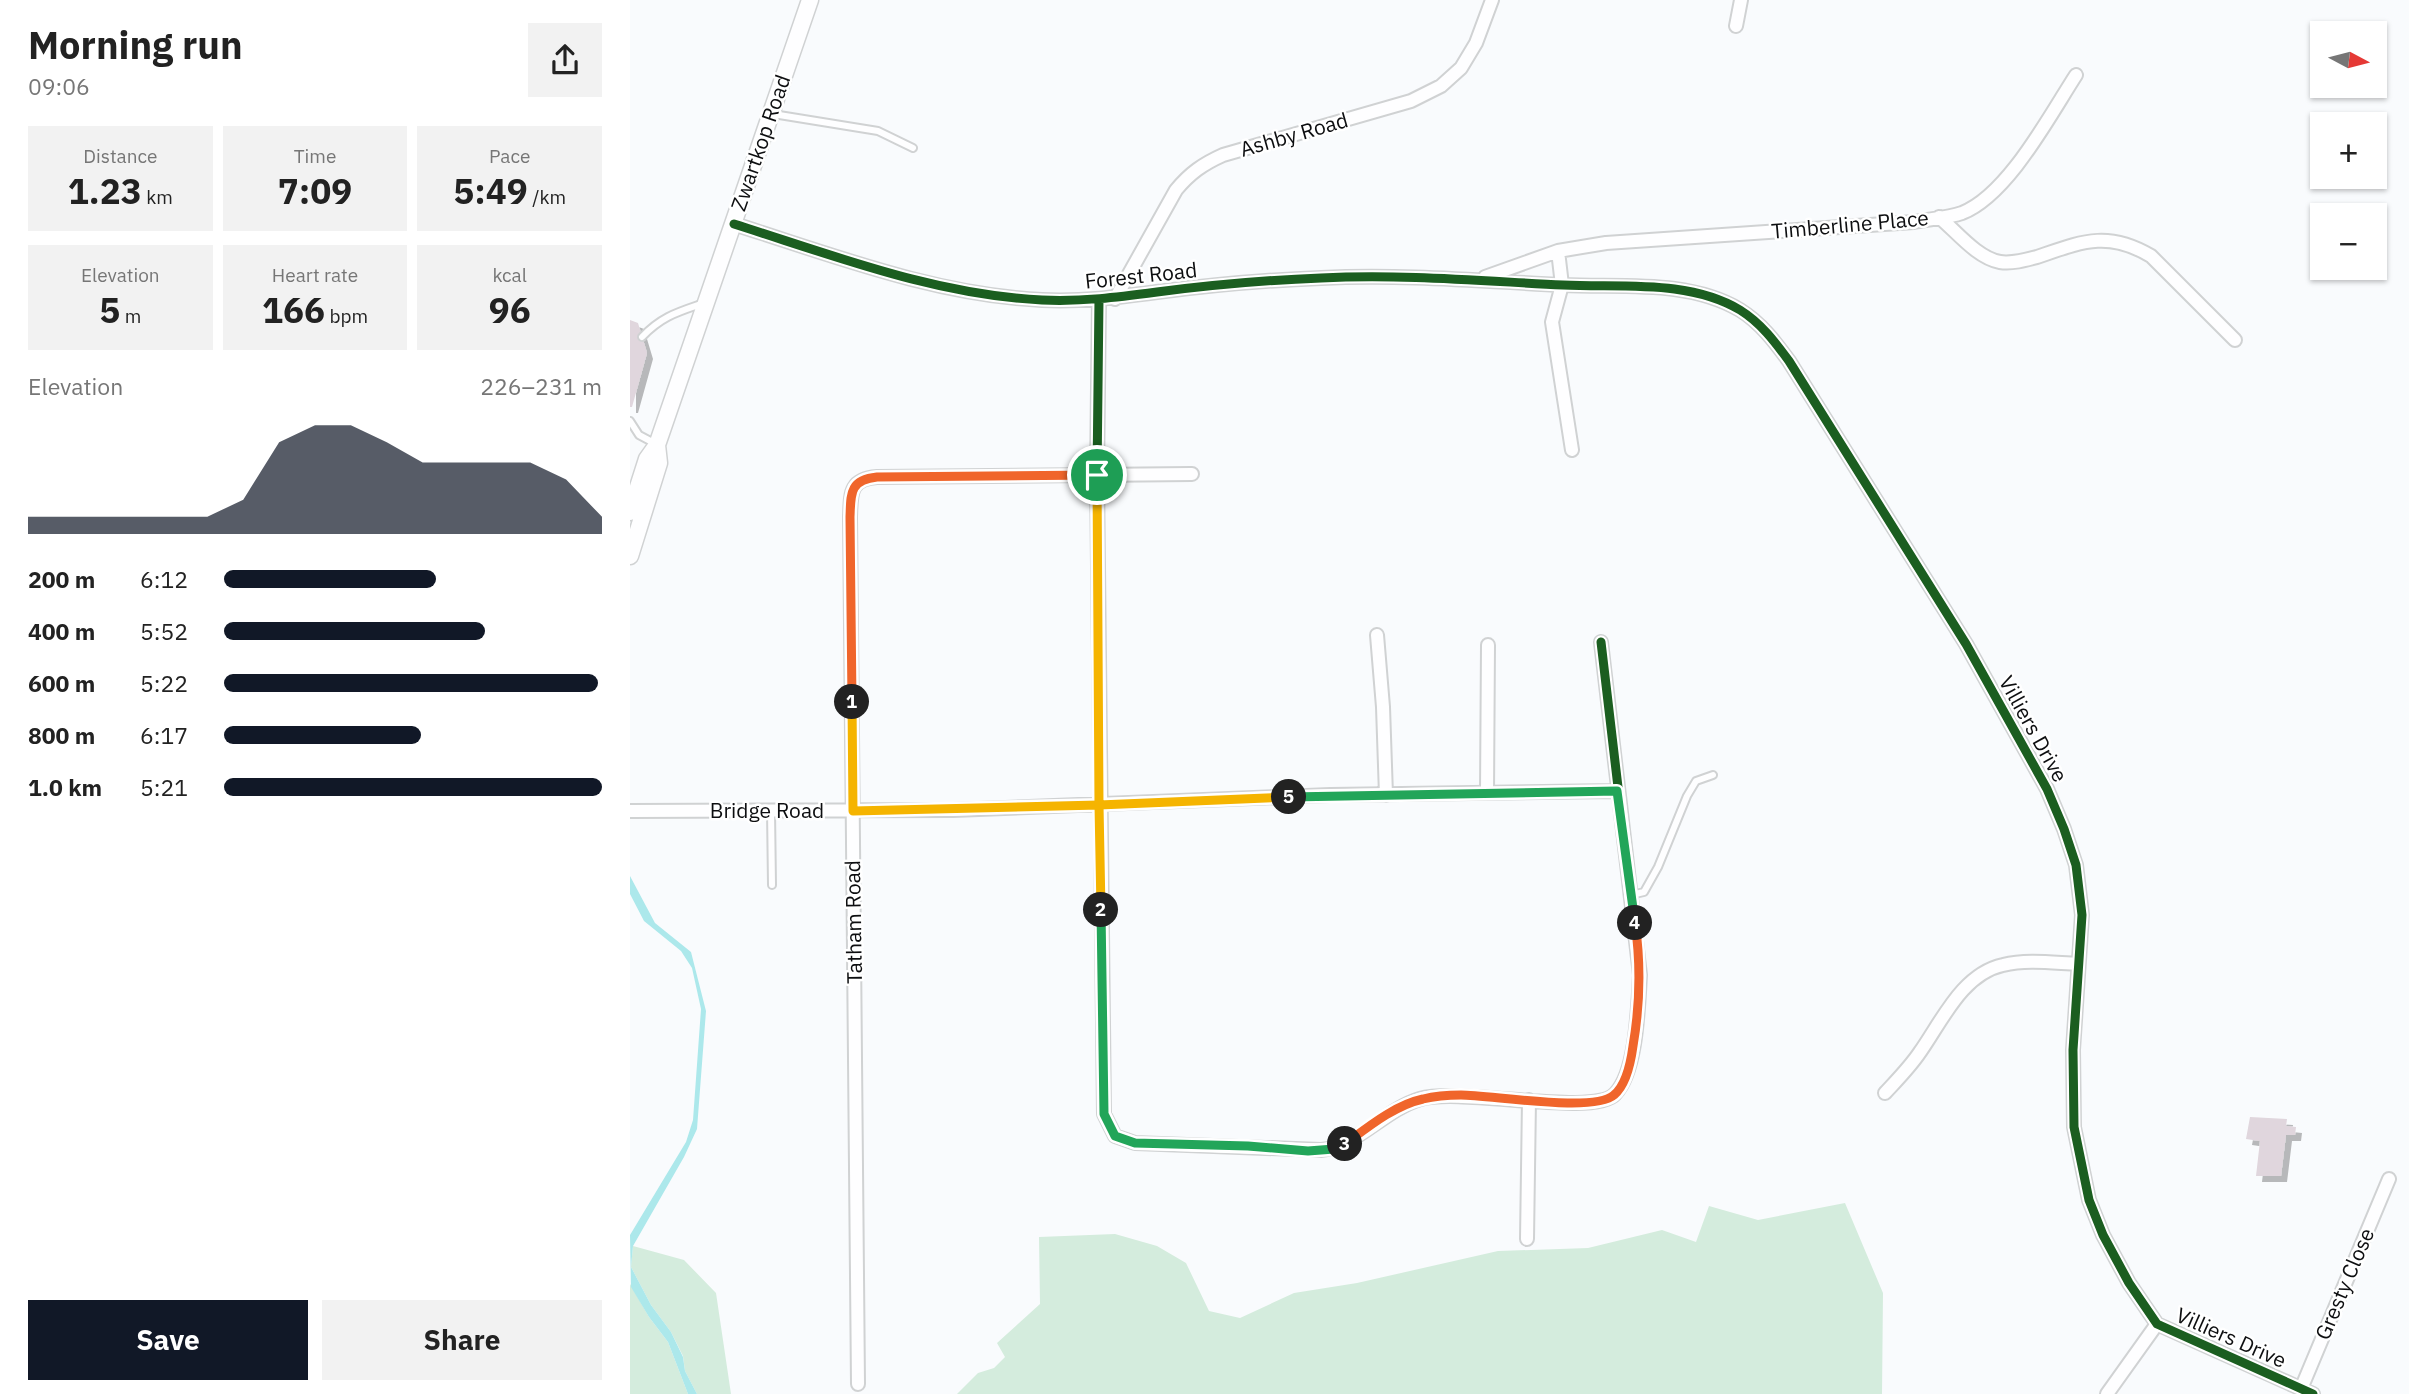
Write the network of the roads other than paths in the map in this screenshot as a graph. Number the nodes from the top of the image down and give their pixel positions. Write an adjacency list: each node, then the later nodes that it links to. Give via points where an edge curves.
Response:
1 (810, 0): 6 (street, Zwartkop Road)
2 (1492, 0): 14 (street, Ashby Road, via 1476,43 1461,68 1441,86 1411,101 1223,155 1187,176)
3 (1741, 0): 4 (street)
4 (1736, 26)
5 (2076, 75): 8 (street, Timberline Place, via 2018,164 1994,190 1980,204)
6 (771, 113): 7 (lane, via 878,131); 9 (street, Zwartkop Road)
7 (913, 148)
8 (1939, 217): 10 (street, Timberline Place, via 1606,243); 17 (street, via 1999,262 2031,258 2089,240 2120,241 2136,247 2151,256)
9 (734, 224): 13 (street, Forest Road, via 953,290 1005,298); 15 (street, Zwartkop Road)
10 (1558, 251): 11 (street, Timberline Place); 12 (street)
11 (1479, 279): 12 (street, Forest Road); 14 (street, Forest Road, via 1323,278)
12 (1562, 285): 20 (street, via 1552,322); 38 (street, Villiers Drive, via 1696,293 1740,310 1772,338 1913,557 2047,789 2078,874 2082,915)
13 (1099, 299): 14 (street, Forest Road); 22 (street)
14 (1115, 299)
15 (706, 302): 16 (lane, via 669,315); 19 (street, Zwartkop Road)
16 (642, 337)
17 (2235, 340)
18 (630, 421): 19 (lane, via 639,435)
19 (657, 445): 23 (street, Zwartkop Road, via 647,458); 24 (street, Zwartkop Road, via 659,463)
20 (1573, 450)
21 (1192, 474): 22 (street)
22 (1097, 475): 32 (street); 35 (street, Tatham Road, via 877,477 859,481 854,487)
23 (630, 512)
24 (630, 556)
25 (1377, 635): 31 (street)
26 (1601, 642): 29 (street)
27 (1488, 645): 30 (street)
28 (1713, 775): 37 (lane, via 1696,781 1658,867 1644,891)
29 (1617, 791): 30 (street, Bridge Road); 37 (street)
30 (1487, 793): 31 (street, Bridge Road)
31 (1386, 794): 32 (street, Bridge Road)
32 (1099, 805): 35 (street, Bridge Road); 40 (street, via 1104,1114 1115,1136 1135,1143 1334,1149 1420,1099 1461,1095)
33 (630, 811): 34 (street, Bridge Road)
34 (771, 811): 35 (street, Bridge Road); 36 (lane)
35 (853, 811): 44 (street, Tatham Road)
36 (772, 885)
37 (1631, 895): 40 (street, via 1640,975 1631,1059 1622,1084 1615,1095 1594,1103)
38 (2078, 964): 39 (street, via 2028,962 1987,971 1952,1003 1919,1054); 43 (street, Villiers Drive, via 2072,1089 2080,1165 2103,1235)
39 (1885, 1093)
40 (1529, 1100): 42 (street)
41 (2389, 1179): 45 (street, Gresty Close)
42 (1527, 1239)
43 (2157, 1324): 45 (street, Villiers Drive); 46 (street)
44 (858, 1384)
45 (2306, 1392)
46 (2107, 1394)

